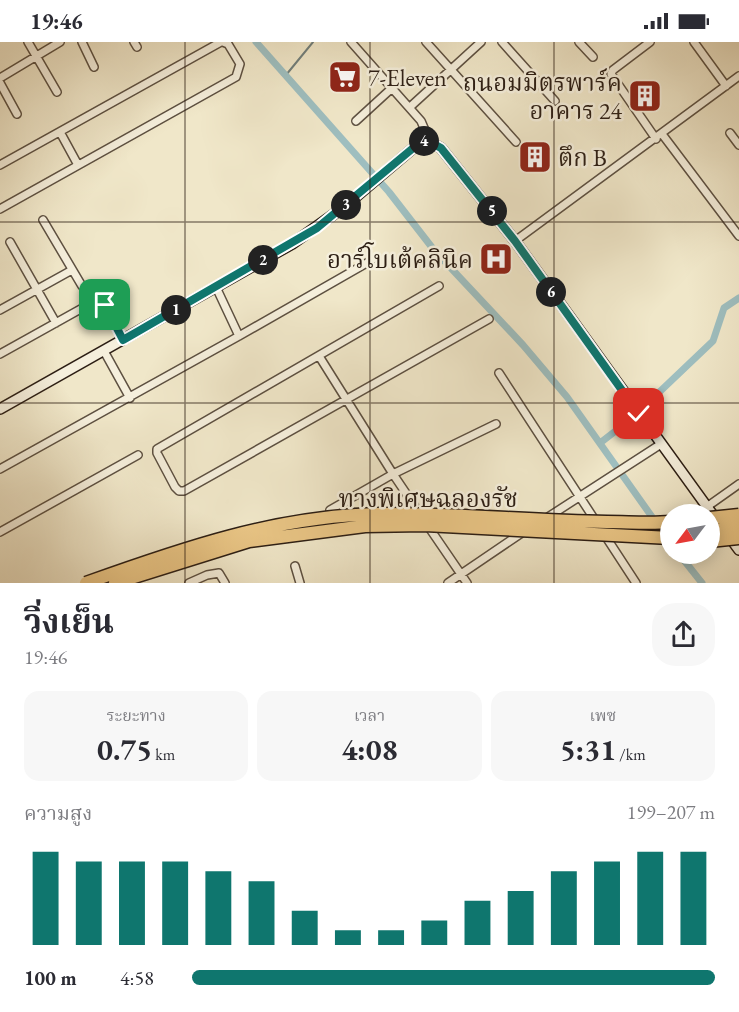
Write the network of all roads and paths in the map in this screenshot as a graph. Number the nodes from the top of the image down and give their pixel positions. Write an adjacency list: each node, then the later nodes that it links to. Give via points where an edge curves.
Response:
1 (28, 42): 12 (street)
2 (60, 42): 12 (street)
3 (82, 42): 14 (street)
4 (222, 42): 26 (street); 33 (street, via 240,64 236,77)
5 (351, 42): 20 (street)
6 (426, 42): 15 (street)
7 (481, 42): 15 (street)
8 (502, 42): 22 (street)
9 (579, 42): 13 (street)
10 (650, 42): 28 (street, via 611,74)
11 (694, 42): 19 (street)
12 (36, 56): 17 (street); 21 (street)
13 (593, 57)
14 (94, 67)
15 (451, 69): 23 (street); 30 (street)
16 (739, 77): 19 (street)
17 (0, 78)
18 (0, 83): 24 (street)
19 (726, 86): 28 (street)
20 (392, 88): 23 (street); 25 (street)
21 (57, 92)
22 (555, 100)
23 (410, 107): 29 (street)
24 (17, 114)
25 (356, 121)
26 (60, 132): 32 (street); 33 (street)
27 (730, 133): 31 (street)
28 (659, 136): 36 (street); 37 (street)
29 (430, 142): 37 (main road, via 441,148); 43 (main road, via 418,144 311,231)
30 (516, 142)
31 (739, 145)
32 (0, 165)
33 (78, 165): 34 (street)
34 (0, 209)
35 (43, 220): 40 (street)
36 (739, 236)
37 (515, 241): 58 (main road)
38 (10, 242): 44 (street)
39 (372, 260): 48 (street)
40 (72, 270): 41 (street); 44 (street)
41 (82, 286)
42 (439, 286): 52 (street)
43 (216, 287): 48 (street); 49 (main road)
44 (37, 289): 45 (street); 47 (street)
45 (1, 308)
46 (489, 319): 55 (street)
47 (56, 324): 49 (street, via 95,301 102,301); 51 (street)
48 (239, 336): 54 (street)
49 (123, 340): 50 (main road)
50 (104, 351): 54 (street); 56 (main road)
51 (0, 354)
52 (319, 356): 55 (street); 55 (street, via 157,449 175,487 184,491)
53 (499, 373): 63 (street)
54 (130, 398): 60 (street)
55 (347, 401): 61 (street)
56 (0, 409)
57 (496, 424): 61 (street)
58 (661, 444): 63 (street); 64 (main road)
59 (138, 455): 73 (street)
60 (0, 469)
61 (393, 474): 66 (street); 79 (street)
62 (739, 484): 65 (street)
63 (579, 497): 79 (street); 87 (street)
64 (703, 504)
65 (718, 504)
66 (330, 510)
67 (720, 513): 68 (highway, bridge)
68 (739, 515)
69 (660, 522): 80 (highway, ทางพิเศษฉลองรัช, bridge, via 432,514 346,516 245,531)
70 (720, 526): 77 (main road)
71 (739, 526): 72 (highway, bridge)
72 (720, 529)
73 (0, 532)
74 (660, 537): 81 (highway, ทางพิเศษฉลองรัช, bridge, via 425,525 365,526 249,541)
75 (739, 538): 76 (highway, bridge)
76 (720, 540)
77 (739, 550)
78 (295, 566): 84 (street)
79 (461, 574): 85 (street); 86 (street)
80 (86, 583)
81 (115, 583)
82 (189, 583): 83 (street, via 219,573)
83 (225, 583)
84 (300, 583)
85 (448, 583)
86 (467, 583)
87 (636, 583)

